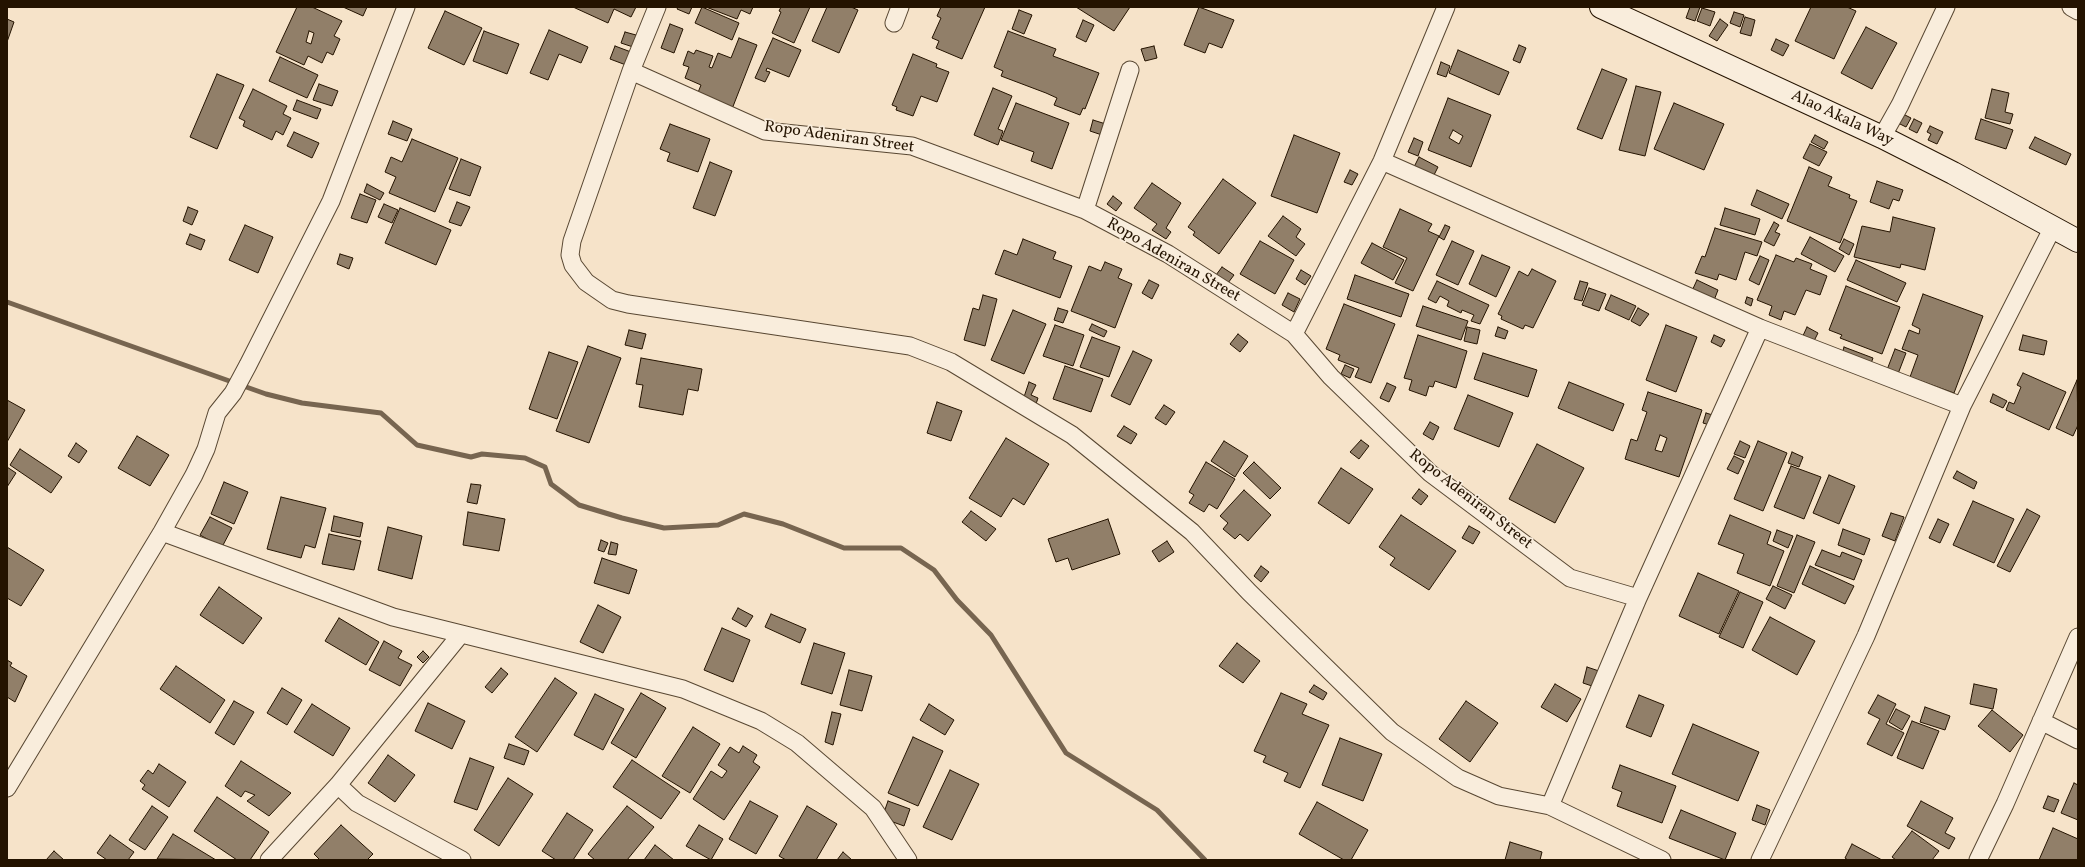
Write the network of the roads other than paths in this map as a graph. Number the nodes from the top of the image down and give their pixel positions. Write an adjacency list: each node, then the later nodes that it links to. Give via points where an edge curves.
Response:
1 (406, 7): 20 (street, via 331,201 233,393 217,413 202,459)
2 (657, 7): 11 (street)
3 (900, 7): 9 (street)
4 (1446, 7): 13 (street)
5 (1601, 7): 12 (street, Alao Akala Way)
6 (1946, 7): 12 (street, via 1900,105)
7 (2070, 7): 8 (street)
8 (2078, 11)
9 (894, 23)
10 (1130, 70): 14 (street)
11 (631, 71): 14 (street, Ropo Adeniran Street, via 765,131 912,146); 28 (street, via 572,241 570,255 573,265 586,282 598,292 612,300 628,304 910,346 951,362 1072,435 1192,532 1249,592 1392,732 1458,778 1499,796)
12 (1882, 137): 15 (street, Alao Akala Way)
13 (1382, 161): 17 (street); 18 (street)
14 (1085, 210): 18 (street, Ropo Adeniran Street, via 1168,254)
15 (2053, 227): 16 (street, Alao Akala Way); 19 (street)
16 (2078, 241)
17 (1760, 328): 19 (street); 21 (street)
18 (1294, 334): 21 (street, Ropo Adeniran Street, via 1331,377 1430,473 1570,578)
19 (1962, 406): 33 (street, via 1866,636)
20 (162, 532): 22 (street, via 368,609); 27 (street)
21 (1638, 598): 28 (street)
22 (461, 634): 26 (street); 31 (street, via 683,689 761,721 797,743 873,808)
23 (2078, 637): 24 (street)
24 (2041, 721): 25 (street); 34 (street)
25 (2078, 740)
26 (338, 785): 29 (street); 30 (street, via 358,803)
27 (7, 788)
28 (1550, 806): 32 (street)
29 (269, 860)
30 (462, 860)
31 (908, 860)
32 (1662, 860)
33 (1760, 860)
34 (1978, 860)

